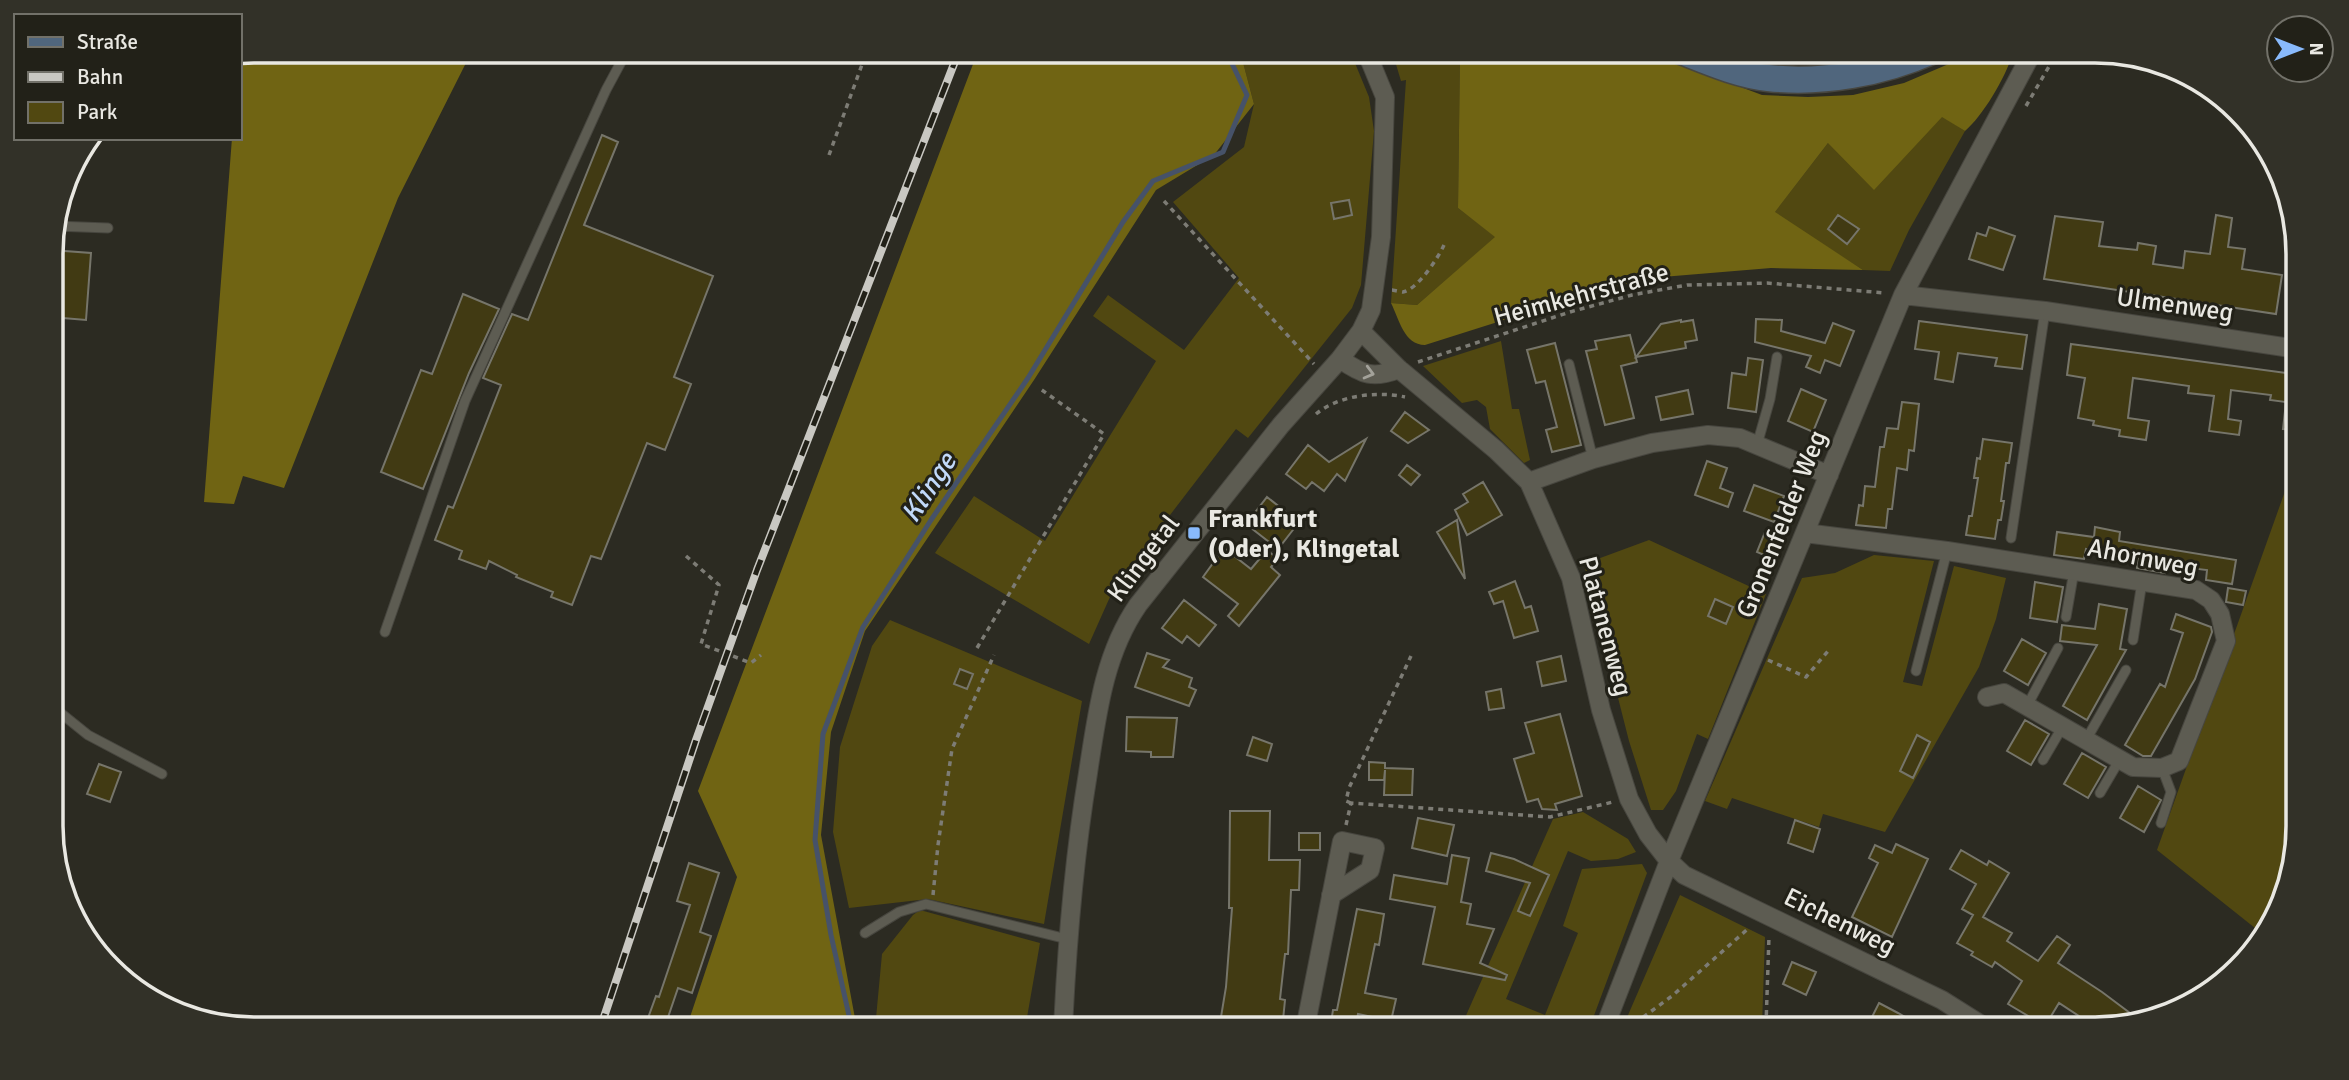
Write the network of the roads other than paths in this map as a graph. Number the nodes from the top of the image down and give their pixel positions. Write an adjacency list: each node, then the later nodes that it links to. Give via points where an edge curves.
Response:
1 (620, 63): 26 (lane, via 465,401)
2 (1371, 63): 10 (street, Klingetal, via 1385,97 1381,237 1371,310)
3 (1715, 63): 4 (main road, via 1768,78 1817,79)
4 (1900, 63)
5 (2027, 63): 8 (street, Gronenfelder Weg)
6 (66, 226): 7 (lane)
7 (108, 228)
8 (1903, 295): 9 (street, Ulmenweg); 18 (street, Gronenfelder Weg)
9 (2045, 311): 11 (street, Ulmenweg); 21 (lane)
10 (1361, 331): 13 (street, Klingetal); 15 (street, Platanenweg)
11 (2286, 347)
12 (1777, 357): 16 (lane)
13 (1340, 359): 15 (street, one-way to 15, via 1379,377); 45 (street, Klingetal, via 1281,425 1138,604 1122,632 1100,697)
14 (1569, 364): 17 (lane)
15 (1399, 369): 19 (street, Platanenweg)
16 (1757, 445): 17 (street, via 1740,438 1690,436); 18 (street)
17 (1593, 459): 19 (street)
18 (1829, 475): 20 (street, Gronenfelder Weg)
19 (1529, 482): 42 (street, Platanenweg, via 1571,578 1601,710 1629,799)
20 (1805, 533): 22 (street, Ahornweg); 42 (street, Gronenfelder Weg)
21 (2011, 538)
22 (1947, 551): 23 (street, Ahornweg); 30 (lane)
23 (2074, 571): 24 (street, Ahornweg); 25 (lane)
24 (2143, 582): 27 (lane); 38 (street, Ahornweg, via 2196,590 2211,600 2220,614 2226,641 2179,761)
25 (2066, 617)
26 (385, 632)
27 (2133, 640)
28 (2058, 648): 32 (lane)
29 (2126, 670): 35 (lane)
30 (1916, 671)
31 (1987, 697): 32 (street, via 2004,693)
32 (2027, 705): 34 (street)
33 (63, 715): 39 (lane, via 88,735)
34 (2063, 726): 35 (street); 37 (lane)
35 (2086, 740): 36 (street)
36 (2120, 759): 38 (street, via 2133,767); 40 (lane)
37 (2043, 760)
38 (2162, 768): 41 (lane, via 2171,792)
39 (163, 774)
40 (2101, 793)
41 (2161, 823)
42 (1669, 861): 48 (street, Gronenfelder Weg); 49 (street, Eichenweg, via 1684,875)
43 (1331, 895): 43 (street, via 1342,841 1375,848 1370,870); 47 (street)
44 (865, 933): 45 (lane, via 899,912 926,904)
45 (1067, 939): 46 (street, Klingetal)
46 (1064, 1017)
47 (1307, 1017)
48 (1609, 1017)
49 (1969, 1017)

